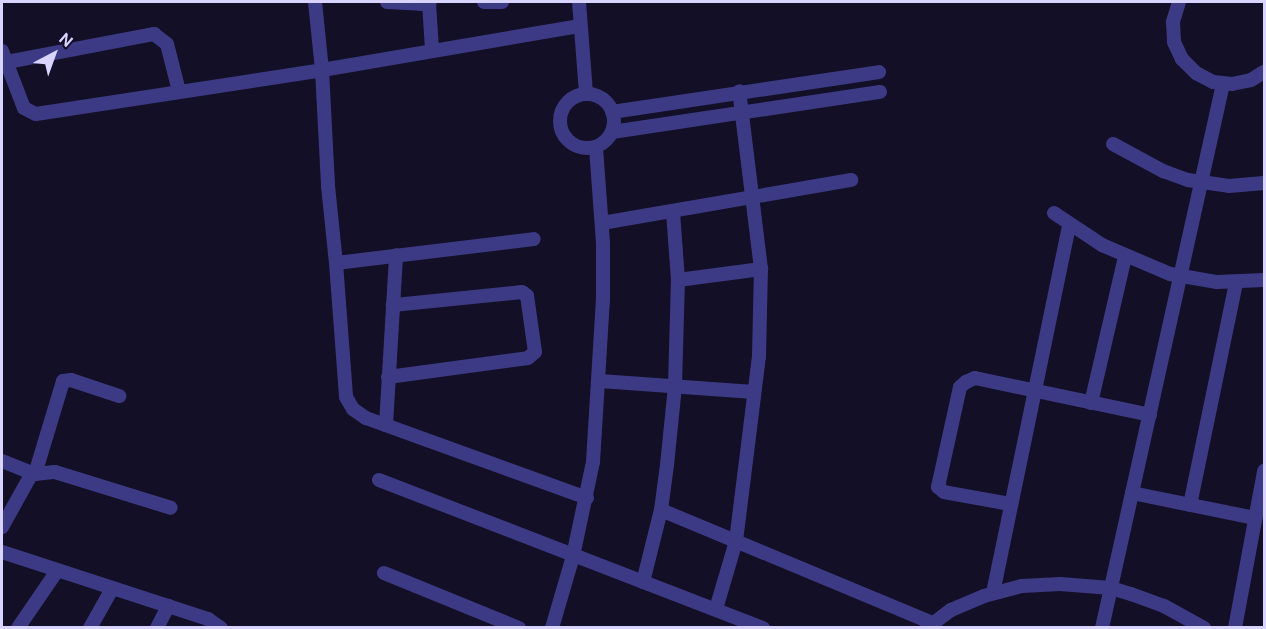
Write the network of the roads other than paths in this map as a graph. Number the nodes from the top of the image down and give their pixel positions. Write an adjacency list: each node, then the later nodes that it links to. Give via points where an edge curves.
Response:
1 (315, 2): 11 (street)
2 (387, 2): 3 (street)
3 (430, 2): 9 (street)
4 (484, 2): 5 (street)
5 (502, 2)
6 (579, 2): 8 (street)
7 (1179, 2): 14 (street, via 1173,22 1178,51 1196,73)
8 (580, 27): 9 (street); 18 (street)
9 (432, 50): 11 (street)
10 (3, 55): 15 (street, via 24,108 33,114); 15 (street, via 154,34 167,44)
11 (322, 70): 15 (street); 35 (street)
12 (879, 72): 16 (street)
13 (1264, 72): 14 (street, via 1242,83)
14 (1223, 84): 25 (street)
15 (179, 91)
16 (739, 91): 19 (street); 20 (street)
17 (880, 92): 19 (street)
18 (586, 94): 20 (street, via 602,99); 23 (street, via 569,101 560,117 561,127 578,147)
19 (741, 111): 21 (street); 27 (street)
20 (612, 112): 21 (street)
21 (612, 132): 23 (street)
22 (1113, 144): 25 (street, via 1163,171)
23 (596, 147): 30 (street)
24 (851, 180): 27 (street)
25 (1201, 183): 26 (street); 37 (street)
26 (1264, 183)
27 (752, 198): 28 (street); 36 (street)
28 (673, 212): 30 (street); 38 (street)
29 (1054, 213): 31 (street)
30 (602, 223): 43 (street)
31 (1069, 225): 34 (street); 45 (street)
32 (534, 238): 33 (street)
33 (396, 255): 35 (street); 41 (street)
34 (1125, 257): 37 (street); 48 (street)
35 (336, 263): 50 (street, via 343,391 359,414)
36 (761, 268): 38 (street); 46 (street)
37 (1180, 277): 40 (street); 49 (street)
38 (678, 280): 44 (street)
39 (1264, 280): 40 (street)
40 (1236, 283): 58 (street)
41 (393, 305): 42 (street); 42 (street, via 522,292 526,296 535,352 528,358)
42 (388, 378): 50 (street)
43 (600, 381): 44 (street); 56 (street)
44 (675, 386): 46 (street); 60 (street)
45 (1033, 391): 48 (street); 57 (street); 57 (street, via 975,378 963,384 939,483 944,492)
46 (754, 392): 63 (street)
47 (119, 396): 53 (street, via 71,380 63,381)
48 (1091, 403): 49 (street)
49 (1150, 415): 55 (street)
50 (386, 425): 56 (street)
51 (2, 461): 53 (street)
52 (1264, 471): 61 (street)
53 (33, 474): 59 (street, via 55,472); 62 (street)
54 (379, 480): 65 (street)
55 (1132, 493): 58 (street); 69 (street)
56 (587, 498): 65 (street)
57 (1010, 504): 71 (street)
58 (1190, 505): 61 (street)
59 (171, 508)
60 (662, 510): 63 (street); 68 (street)
61 (1255, 518): 84 (street)
62 (2, 527)
63 (736, 541): 73 (street); 74 (street)
64 (2, 552): 66 (street)
65 (573, 556): 68 (street); 80 (street)
66 (57, 571): 70 (street); 75 (street)
67 (384, 573): 79 (street)
68 (643, 582): 73 (street)
69 (1111, 588): 71 (street, via 1041,584); 82 (street); 83 (street, via 1164,606)
70 (112, 589): 72 (street); 76 (street)
71 (993, 593): 74 (street, via 966,603)
72 (168, 606): 77 (street); 78 (street)
73 (716, 609): 81 (street)
74 (929, 625)
75 (18, 627)
76 (90, 627)
77 (157, 627)
78 (221, 627)
79 (519, 627)
80 (552, 627)
81 (763, 627)
82 (1102, 627)
83 (1204, 627)
84 (1235, 627)

